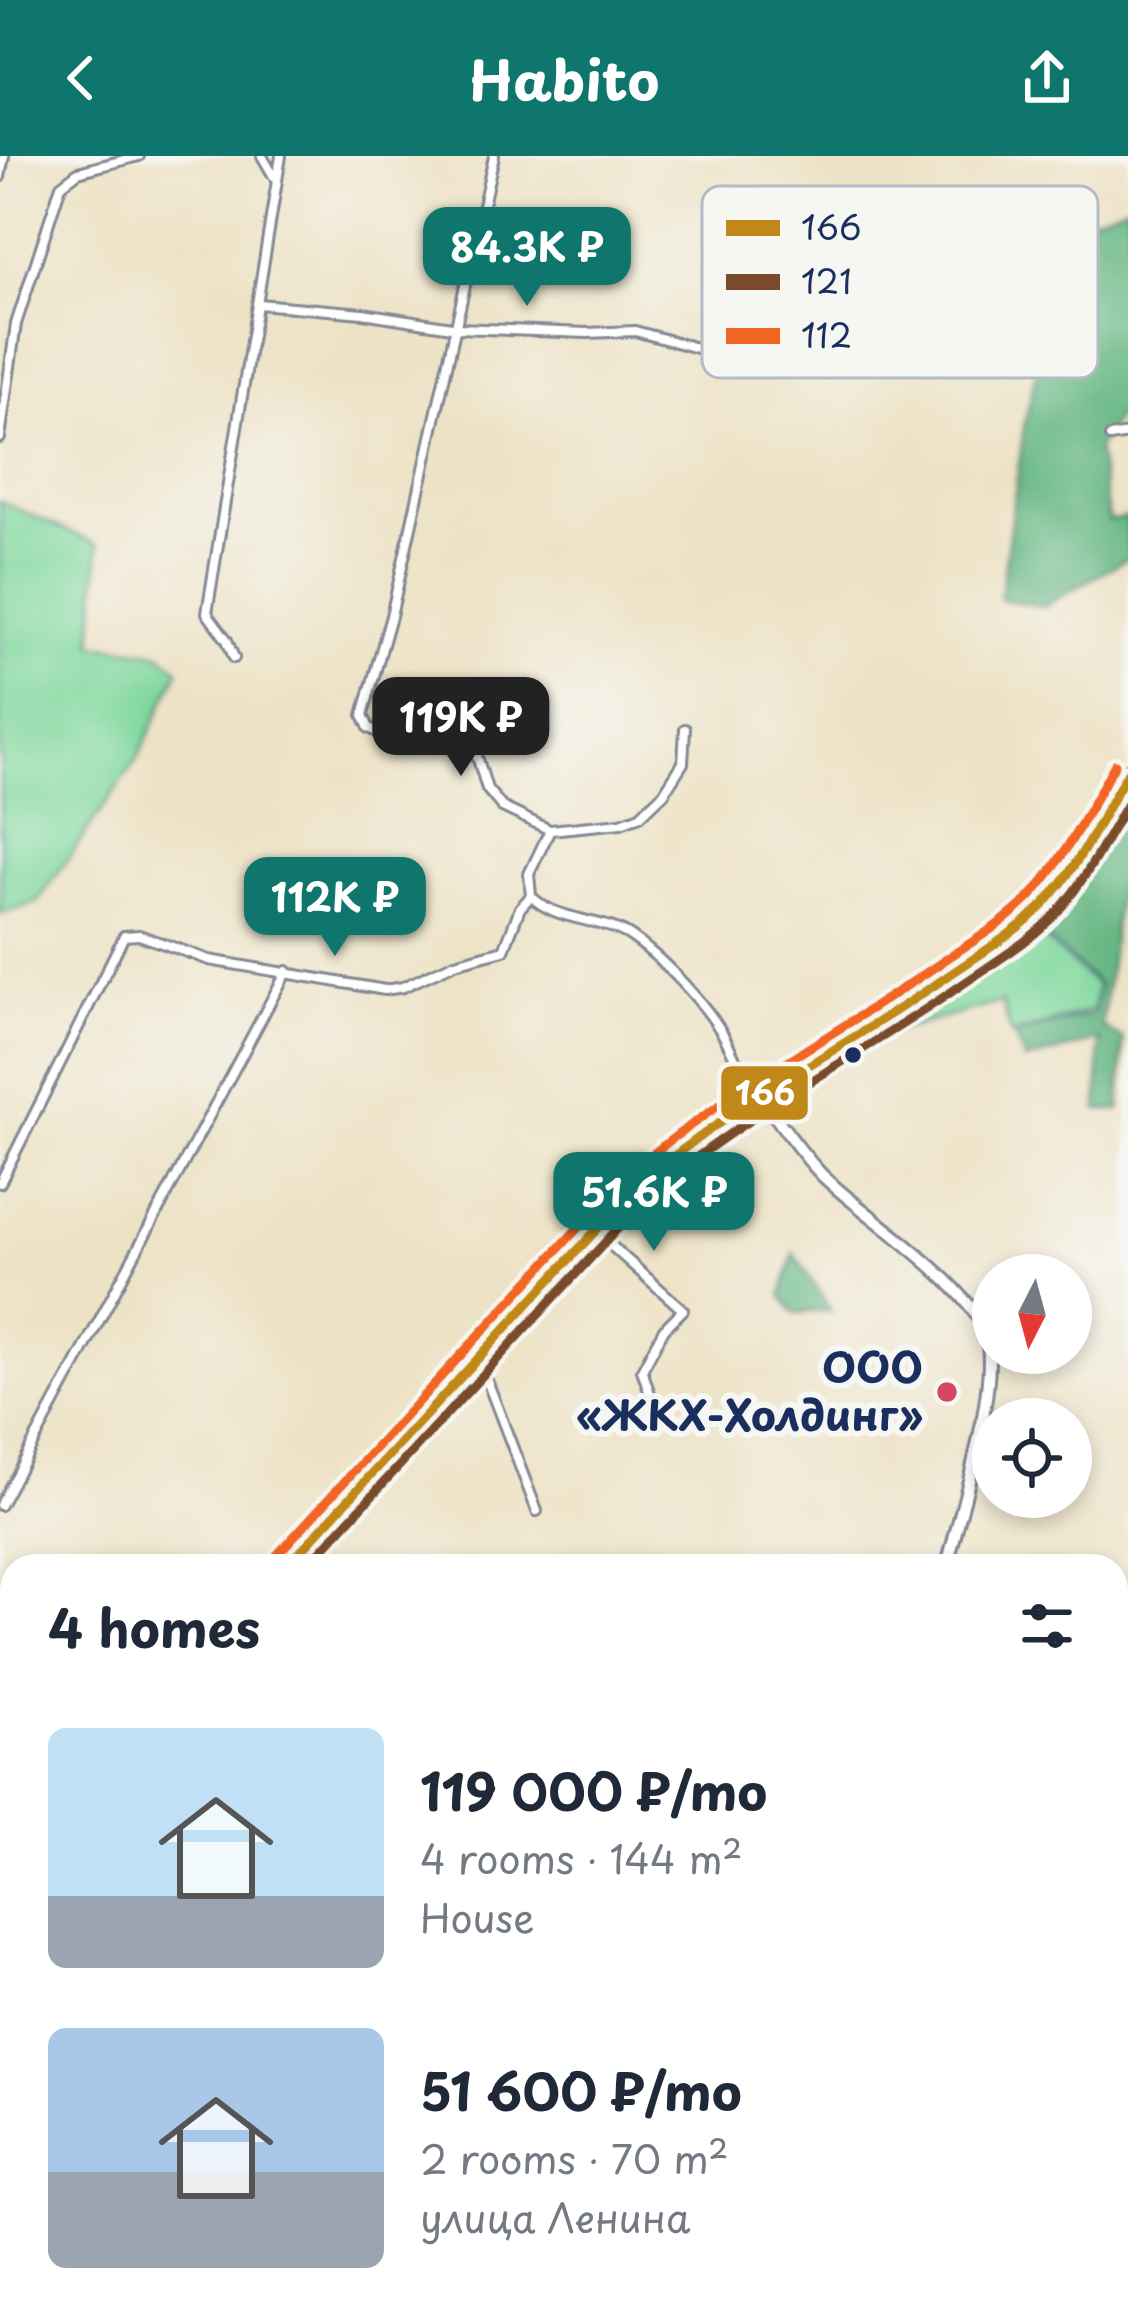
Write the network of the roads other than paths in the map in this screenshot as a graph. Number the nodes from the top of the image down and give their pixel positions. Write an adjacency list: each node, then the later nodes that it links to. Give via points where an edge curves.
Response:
1 (4, 156): 6 (street)
2 (139, 156): 10 (street, via 78,172 61,185)
3 (262, 156): 7 (street)
4 (280, 156): 7 (street)
5 (494, 156): 11 (street)
6 (0, 177)
7 (277, 181): 8 (street)
8 (258, 304): 11 (street); 16 (street, via 207,613)
9 (0, 321): 10 (street)
10 (16, 324): 15 (street)
11 (458, 328): 12 (street, via 635,331); 19 (street, via 363,715 387,736 464,746 502,807)
12 (702, 349)
13 (1128, 434): 14 (street)
14 (1110, 436)
15 (0, 438)
16 (234, 658)
17 (685, 729): 19 (street, via 683,763 640,816)
18 (1128, 772): 22 (main road, via 1066,876 1021,925)
19 (550, 830): 20 (street, via 529,874)
20 (531, 896): 21 (street, via 504,950 403,987); 22 (street, via 631,936 704,1009)
21 (287, 971): 23 (street, via 124,937); 27 (street)
22 (761, 1097): 24 (main road, via 676,1153); 32 (street, via 819,1173 932,1267 970,1305 987,1336 979,1431)
23 (0, 1183)
24 (595, 1231): 25 (main road); 26 (street, via 683,1310 642,1370)
25 (478, 1358): 28 (street); 29 (main road)
26 (658, 1418)
27 (0, 1504)
28 (537, 1511)
29 (309, 1544): 30 (main road); 31 (street)
30 (299, 1554)
31 (314, 1554)
32 (950, 1554)

